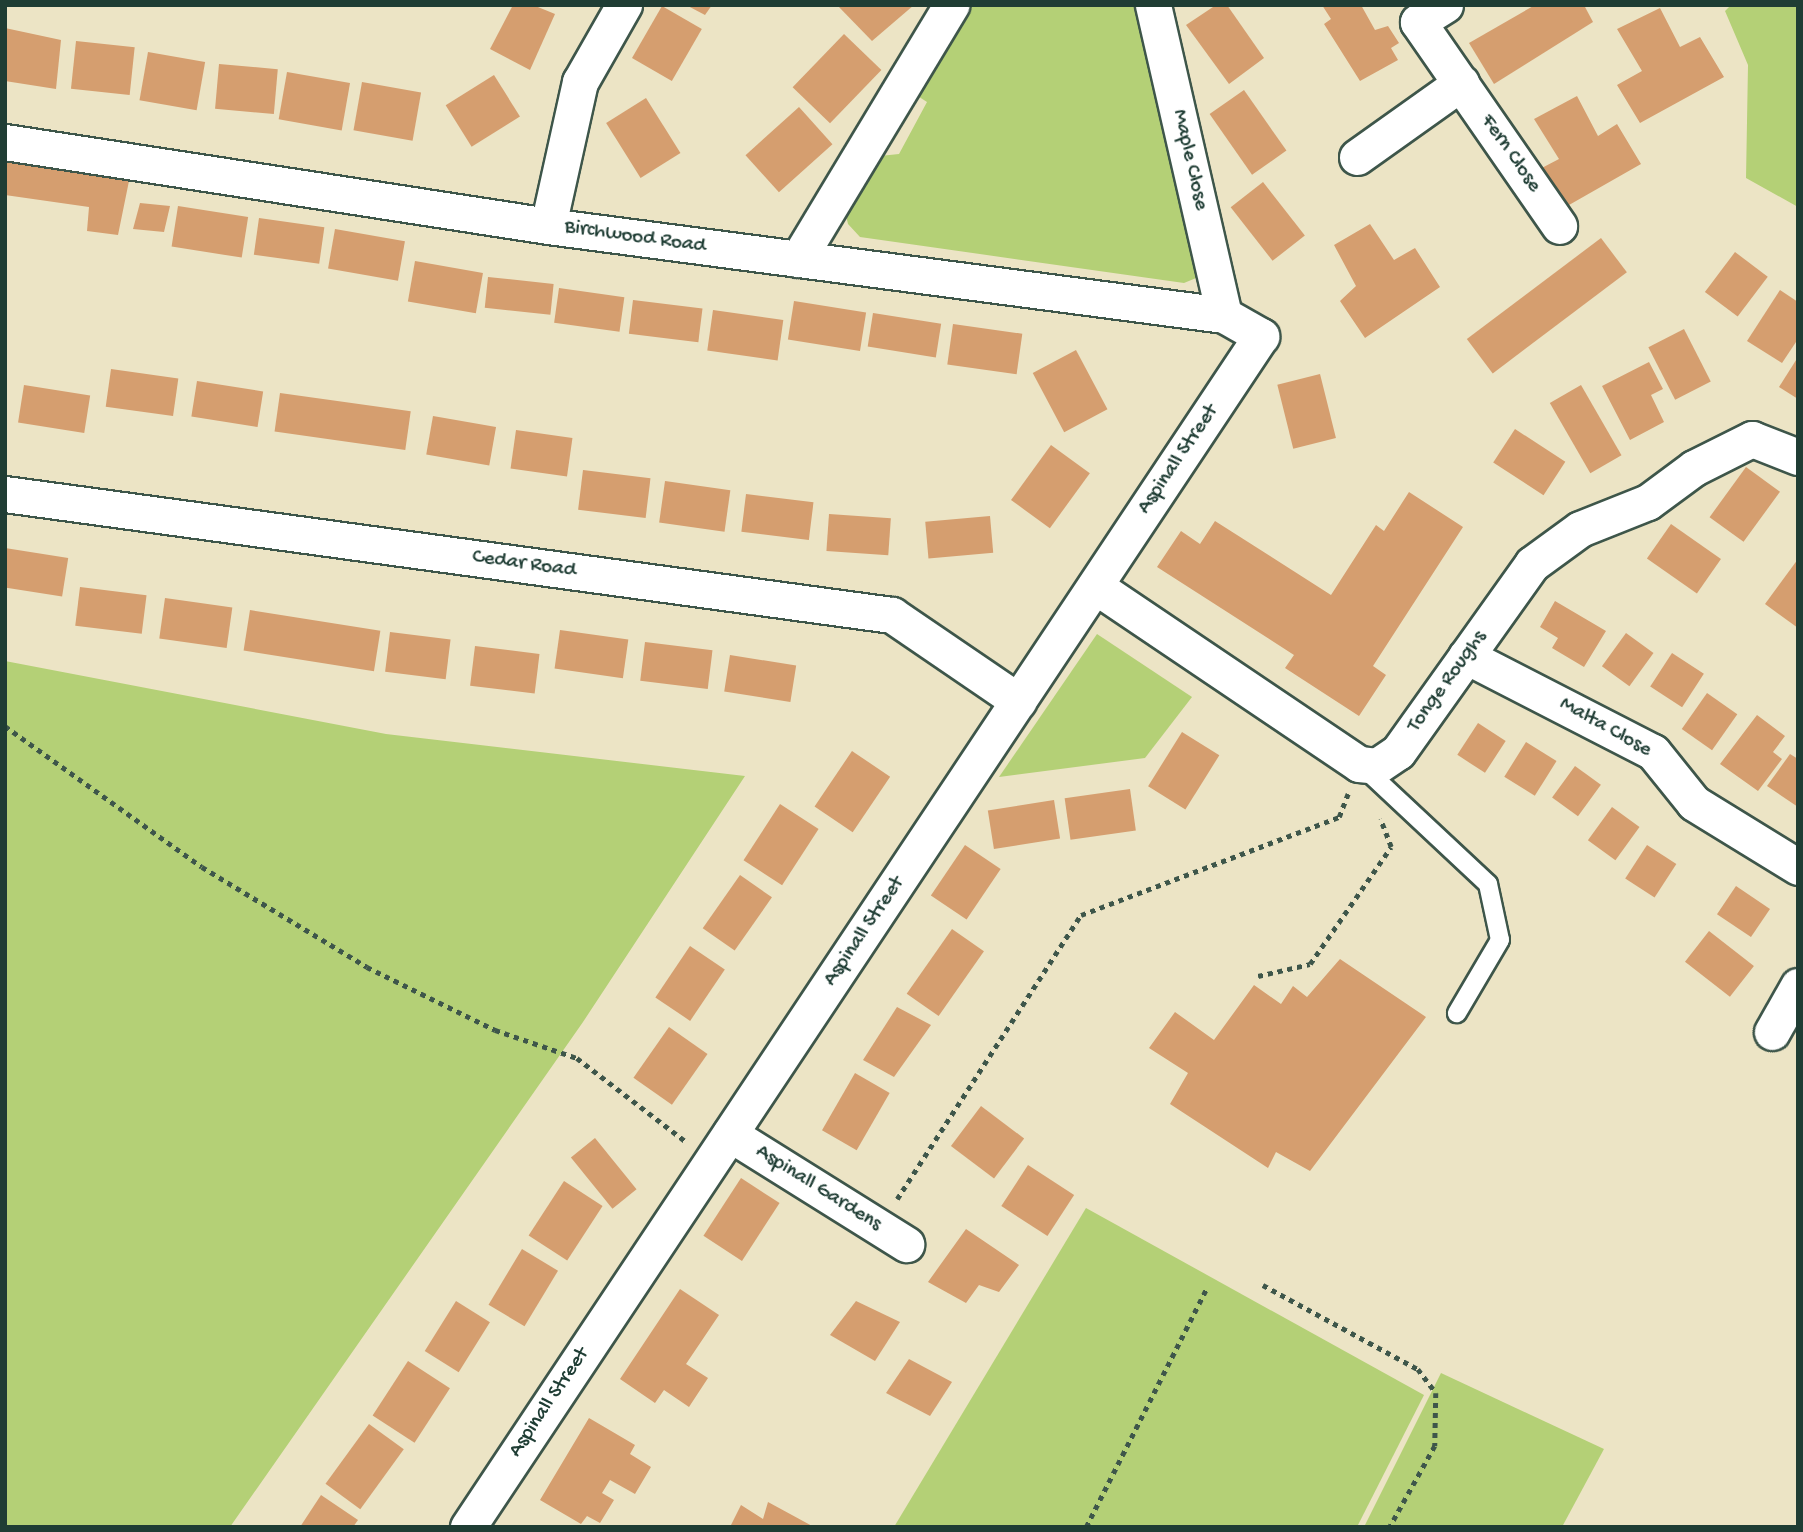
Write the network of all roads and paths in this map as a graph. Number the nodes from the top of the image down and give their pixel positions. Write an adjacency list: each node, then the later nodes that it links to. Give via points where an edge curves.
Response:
1 (624, 5): 8 (street, via 580,82)
2 (951, 5): 10 (street)
3 (1153, 5): 11 (street, Maple Close)
4 (1445, 5): 5 (street, Fern Close, via 1418,22)
5 (1461, 83): 7 (street); 9 (street, Fern Close)
6 (5, 142): 8 (street, Birchwood Road)
7 (1357, 157)
8 (548, 226): 10 (street, Birchwood Road)
9 (1559, 226)
10 (798, 259): 11 (street, Birchwood Road)
11 (1224, 315): 12 (street, Birchwood Road)
12 (1261, 336): 15 (street, Aspinall Street)
13 (1796, 457): 16 (street, Tonge Roughs, via 1752,439 1694,468 1648,502 1580,529 1532,564)
14 (5, 494): 17 (street, Cedar Road, via 892,615)
15 (1095, 586): 17 (street, Aspinall Street); 19 (street)
16 (1466, 656): 19 (street, Tonge Roughs, via 1398,752 1377,766); 21 (street, Malta Close, via 1653,752 1694,803)
17 (1018, 701): 26 (street, Aspinall Street)
18 (5, 726): 26 (path, via 202,867 367,967 495,1030 577,1058)
19 (1359, 764): 24 (lane, via 1488,884 1500,940); 27 (path, via 1339,817 1081,915)
20 (1377, 811): 22 (path, via 1391,847 1310,964)
21 (1798, 867)
22 (1258, 976)
23 (1798, 986): 25 (street)
24 (1457, 1013)
25 (1772, 1032)
26 (721, 1148): 27 (street, Aspinall Gardens); 30 (street, Aspinall Street)
27 (893, 1235)
28 (1263, 1285): 32 (path, via 1418,1369 1436,1393 1435,1446)
29 (1207, 1287): 31 (path)
30 (468, 1527)
31 (1086, 1527)
32 (1390, 1527)

